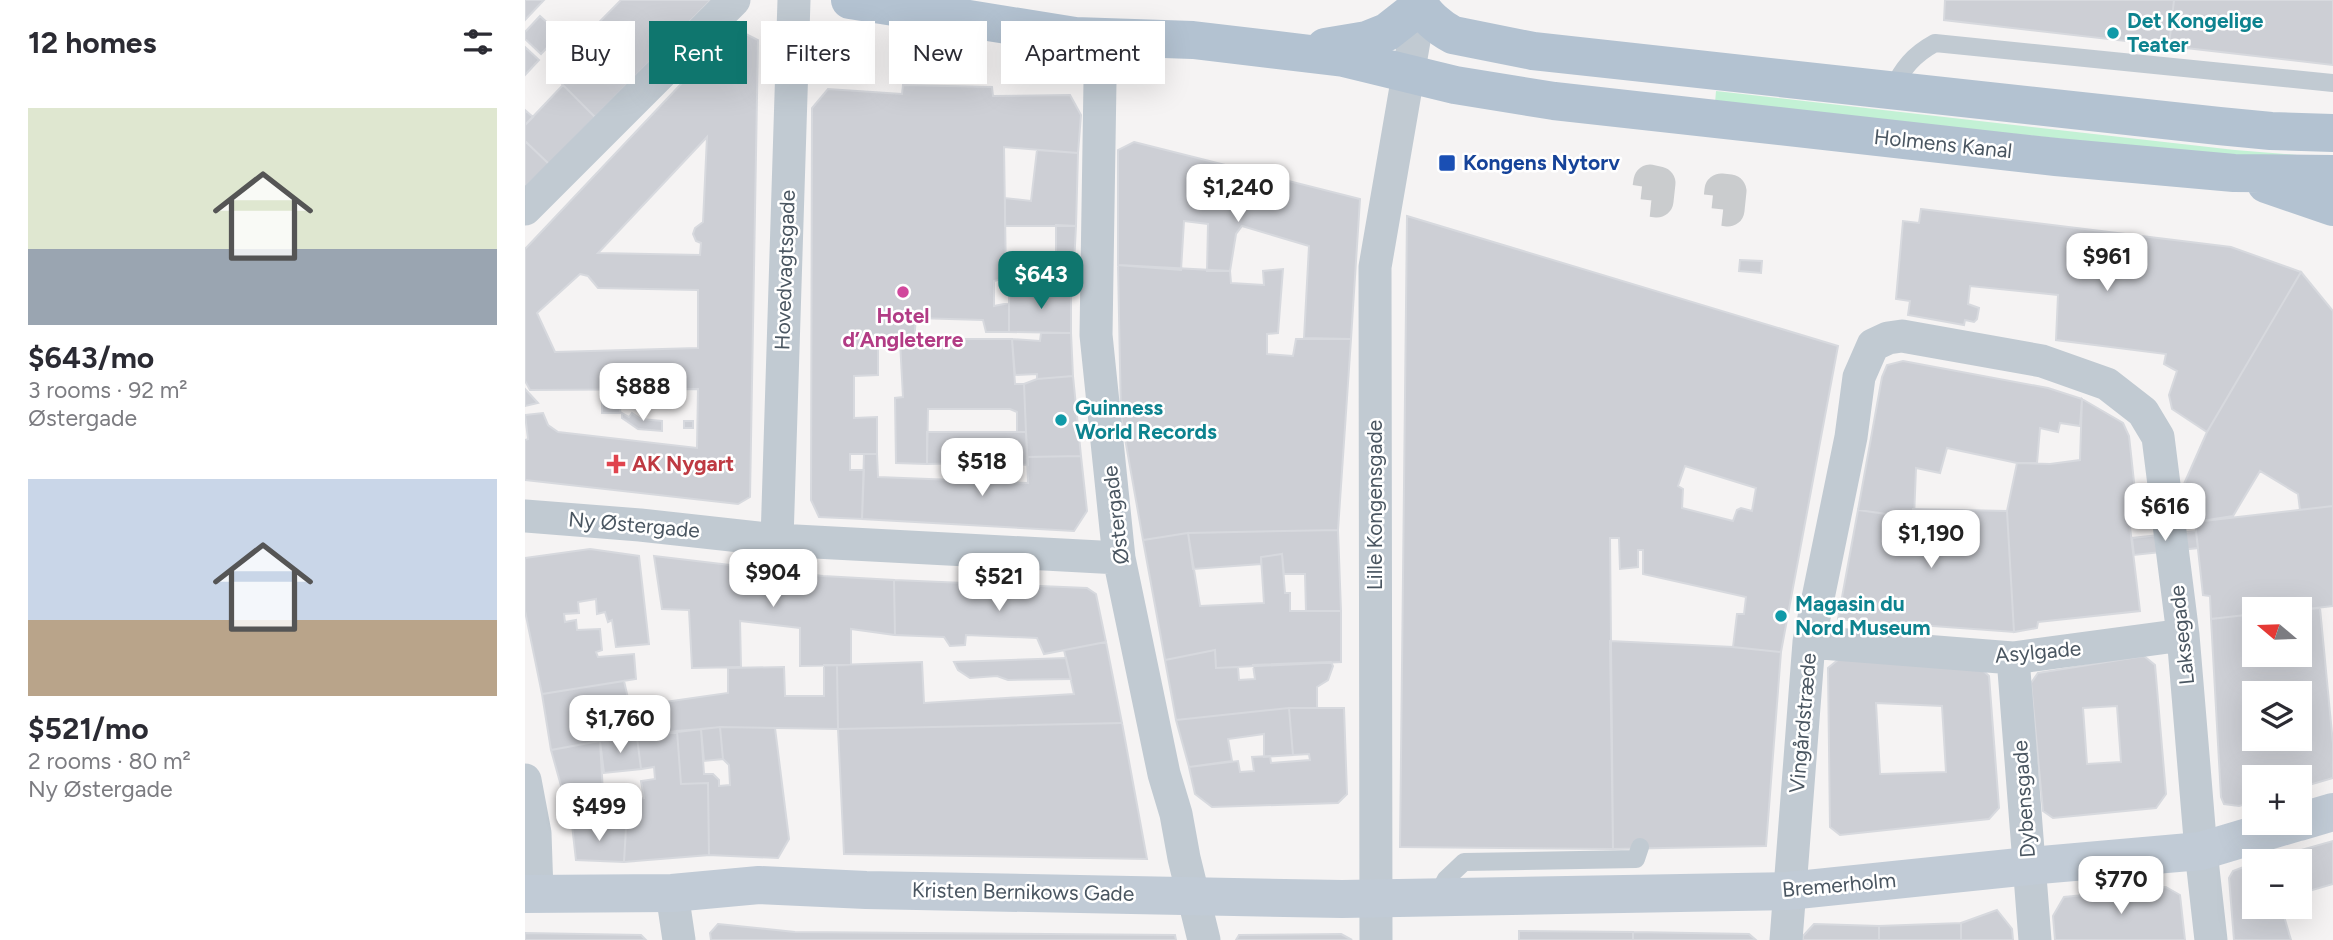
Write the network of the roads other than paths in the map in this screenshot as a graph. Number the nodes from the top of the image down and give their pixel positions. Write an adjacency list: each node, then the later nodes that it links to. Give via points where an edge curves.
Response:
1 (734, 0): 14 (street)
2 (794, 0): 17 (street, Hovedvagtsgade)
3 (851, 0): 5 (main road, via 1075,36 1193,40)
4 (1419, 3): 5 (main road, via 1387,32 1367,40); 6 (street, Lille Kongensgade); 9 (main road, via 1453,35 1533,51)
5 (1291, 52): 6 (main road)
6 (1409, 73): 11 (main road, Holmens Kanal, via 1554,101); 34 (street, Lille Kongensgade, via 1375,267)
7 (2333, 83): 9 (lane, via 1935,43 1918,52)
8 (1100, 84): 18 (street, Østergade, via 1096,335)
9 (1892, 90): 10 (main road, via 2219,127)
10 (2333, 133)
11 (2234, 173): 12 (main road, Holmens Kanal); 13 (main road)
12 (2333, 174)
13 (2333, 207)
14 (525, 209)
15 (1873, 345): 19 (street, Laksegade, via 1902,336 2042,361 2107,384 2143,412 2158,436); 20 (street, Vingårdstræde, via 1859,377)
16 (525, 516): 17 (street, Ny Østergade)
17 (777, 540): 18 (street, Ny Østergade)
18 (1119, 558): 32 (street, Østergade)
19 (2183, 635): 21 (street, Asylgade); 27 (street, Laksegade)
20 (1809, 642): 21 (street, Asylgade); 29 (street, Vingårdstræde)
21 (2014, 658): 28 (street, Dybensgade)
22 (525, 780): 30 (street, via 535,833)
23 (2333, 812): 24 (street, Bremerholm)
24 (2312, 818)
25 (2257, 835): 27 (street, Bremerholm)
26 (1640, 846): 33 (lane, via 1636,859 1464,862 1445,879)
27 (2201, 852): 28 (street, Bremerholm); 40 (street, Laksegade)
28 (2029, 866): 29 (street, Bremerholm); 39 (street, Dybensgade)
29 (1788, 891): 33 (street, Bremerholm); 38 (street, Vingårdstræde)
30 (531, 893): 31 (street, Kristen Bernikows Gade)
31 (672, 893): 32 (street, Kristen Bernikows Gade, via 759,885); 35 (street)
32 (1192, 895): 34 (street, Kristen Bernikows Gade); 36 (street, Østergade)
33 (1437, 896): 34 (street, Bremerholm)
34 (1374, 898): 37 (street, Lille Kongensgade)
35 (680, 940)
36 (1204, 940)
37 (1376, 940)
38 (1786, 940)
39 (2035, 940)
40 (2211, 940)

